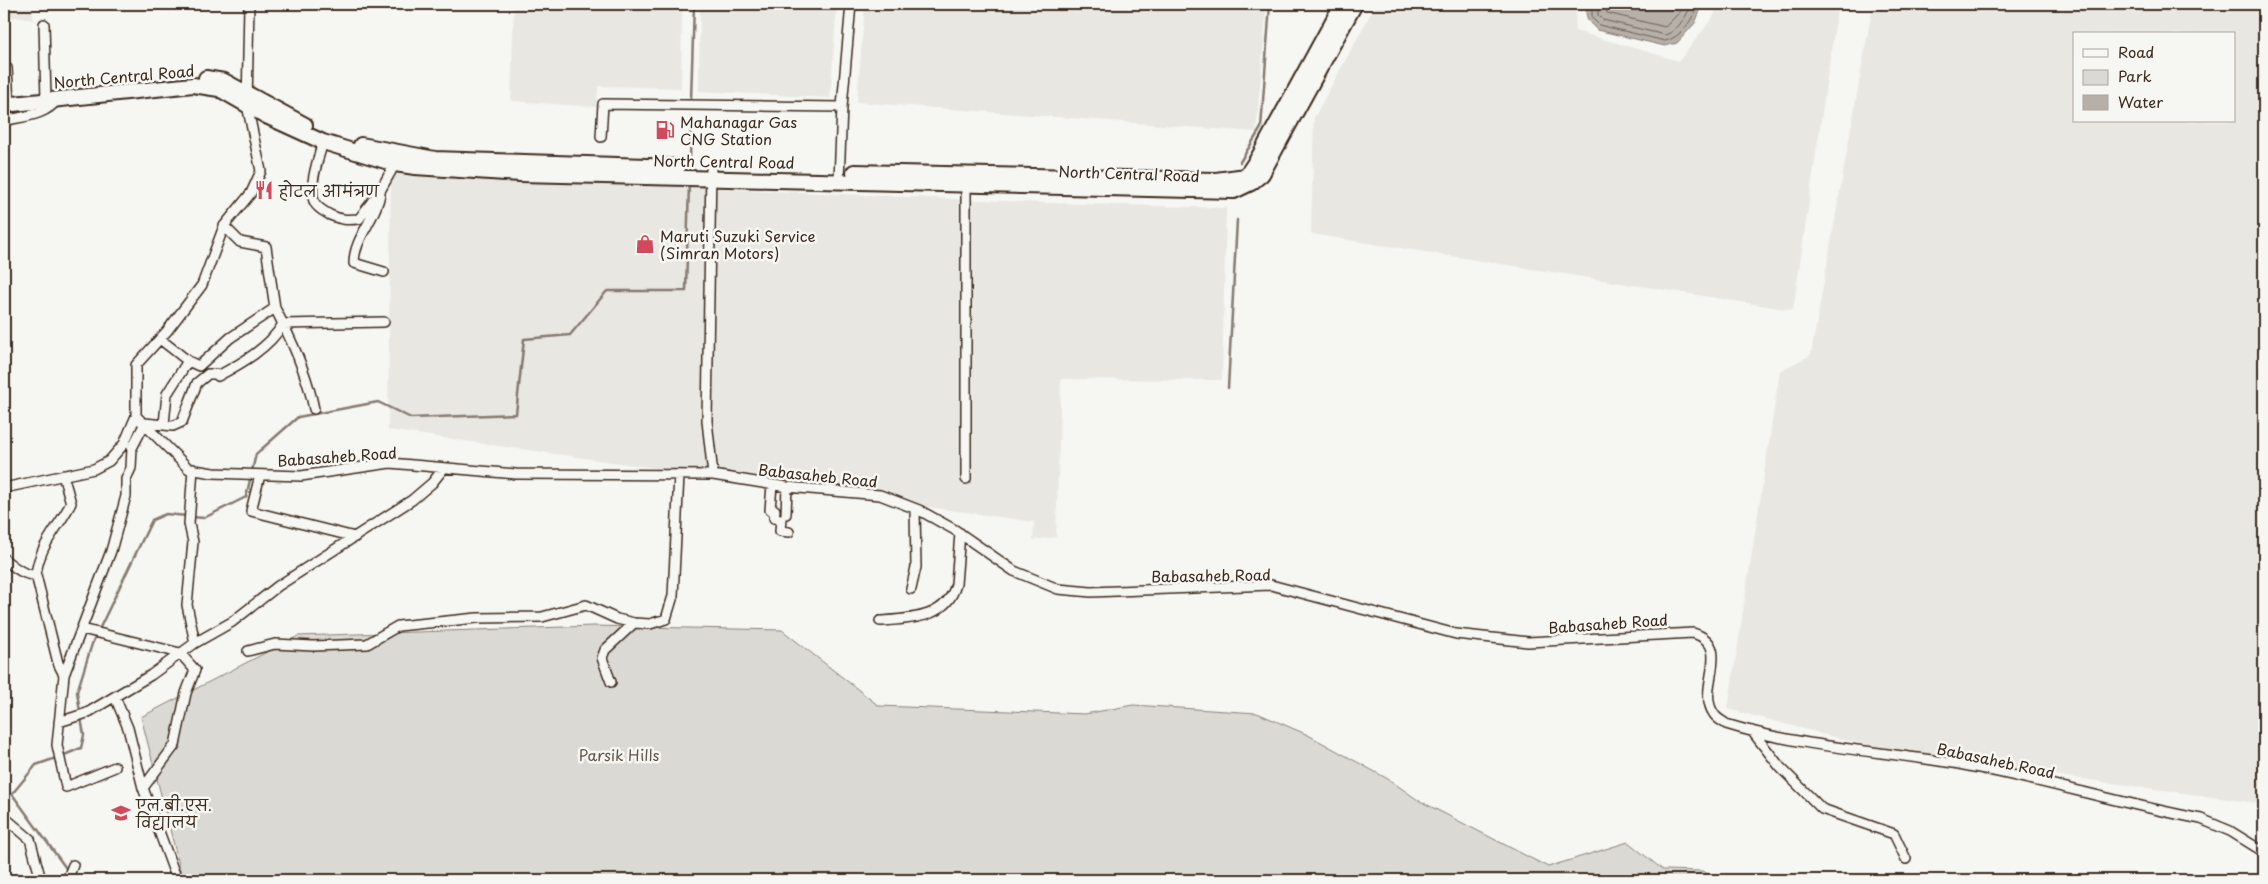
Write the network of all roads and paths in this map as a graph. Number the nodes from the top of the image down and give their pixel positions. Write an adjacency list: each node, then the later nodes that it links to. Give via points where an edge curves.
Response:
1 (249, 4): 8 (street)
2 (851, 4): 10 (street)
3 (1342, 4): 18 (main road)
4 (1354, 4): 18 (main road, North Central Road, via 1262,174)
5 (44, 24): 7 (street)
6 (4, 68): 9 (street, via 8,68)
7 (50, 96): 8 (main road, North Central Road, via 193,85 219,89); 9 (main road, North Central Road); 11 (street, via 51,108)
8 (247, 99): 13 (main road, North Central Road); 15 (main road, North Central Road, via 315,131 371,148 435,159); 20 (street, via 261,171 251,193)
9 (6, 100)
10 (842, 108): 12 (street, via 602,104); 16 (street)
11 (4, 121)
12 (600, 138)
13 (323, 142): 14 (main road, North Central Road); 19 (street, via 315,167 312,194 315,204 324,212 342,221 359,219)
14 (395, 164): 15 (main road, North Central Road, via 520,174); 19 (street)
15 (707, 174): 16 (main road, North Central Road); 38 (street, via 707,421)
16 (839, 176): 17 (main road, North Central Road)
17 (966, 179): 18 (main road, North Central Road, via 1216,192 1234,191); 39 (street)
18 (1247, 180)
19 (380, 191): 21 (street, via 378,208 356,246 354,264)
20 (224, 226): 22 (street, via 240,242 266,248); 25 (street, via 202,285)
21 (384, 272)
22 (275, 308): 24 (street); 27 (street, via 230,338)
23 (384, 322): 24 (street)
24 (283, 324): 28 (street, via 266,346 218,376); 29 (street, via 299,357)
25 (160, 339): 26 (street); 30 (street, via 136,365)
26 (188, 361): 27 (street); 32 (street, via 167,394)
27 (199, 366): 28 (street)
28 (208, 374): 32 (street, via 197,383 182,422 174,426)
29 (314, 409)
30 (136, 416): 31 (street); 35 (street, via 124,444 109,461 94,469)
31 (144, 423): 32 (street); 34 (street, via 189,469); 53 (street, via 132,448 126,496 111,551)
32 (164, 424)
33 (444, 468): 36 (street, Babasaheb Road, via 390,463 301,476); 37 (street, Babasaheb Road, via 516,474); 47 (street, via 432,484 412,500)
34 (194, 470): 36 (street, Babasaheb Road); 54 (street, via 190,512 194,542 187,605)
35 (63, 475): 42 (street); 49 (street, via 71,503 37,560)
36 (260, 475): 47 (street, via 251,511)
37 (679, 475): 38 (street, Babasaheb Road); 52 (street, via 673,596 669,611 666,619 650,624)
38 (713, 475): 40 (street, Babasaheb Road)
39 (966, 479)
40 (772, 485): 41 (street, Babasaheb Road); 45 (street, via 770,510 775,510 774,518 781,519 780,531)
41 (787, 487): 43 (street, Babasaheb Road, via 880,495); 44 (street)
42 (4, 488)
43 (915, 509): 46 (street, Babasaheb Road); 50 (street, via 916,567)
44 (786, 514)
45 (789, 532)
46 (960, 534): 51 (street, via 956,584 942,608 906,619); 61 (street, Babasaheb Road, via 1014,571 1058,589 1091,592 1271,585 1456,634 1528,642 1693,633 1704,636 1711,645 1714,659 1708,689 1714,715 1726,724)
47 (355, 536): 54 (street, via 278,586 232,622)
48 (4, 559): 49 (street, via 30,576)
49 (36, 575): 57 (street, via 58,663)
50 (911, 589)
51 (880, 621)
52 (634, 623): 55 (street, via 586,605 542,617 477,618 398,626 367,644 275,644); 58 (street, via 605,650 602,658)
53 (82, 629): 56 (street); 57 (street)
54 (195, 643): 56 (street)
55 (248, 651)
56 (180, 653): 59 (street); 63 (street, via 195,670 186,693 175,745)
57 (64, 675): 60 (street)
58 (611, 682)
59 (115, 697): 60 (street, via 88,714); 63 (street, via 128,728)
60 (60, 722): 62 (street, via 57,745 66,787)
61 (1752, 731): 65 (street, Babasaheb Road, via 1823,746 1965,766 2201,819 2230,831); 66 (street, via 1780,767 1822,809 1894,834)
62 (115, 768)
63 (143, 788): 68 (street)
64 (4, 817): 67 (street, via 30,839)
65 (2264, 852)
66 (1906, 859)
67 (41, 880)
68 (177, 880)

